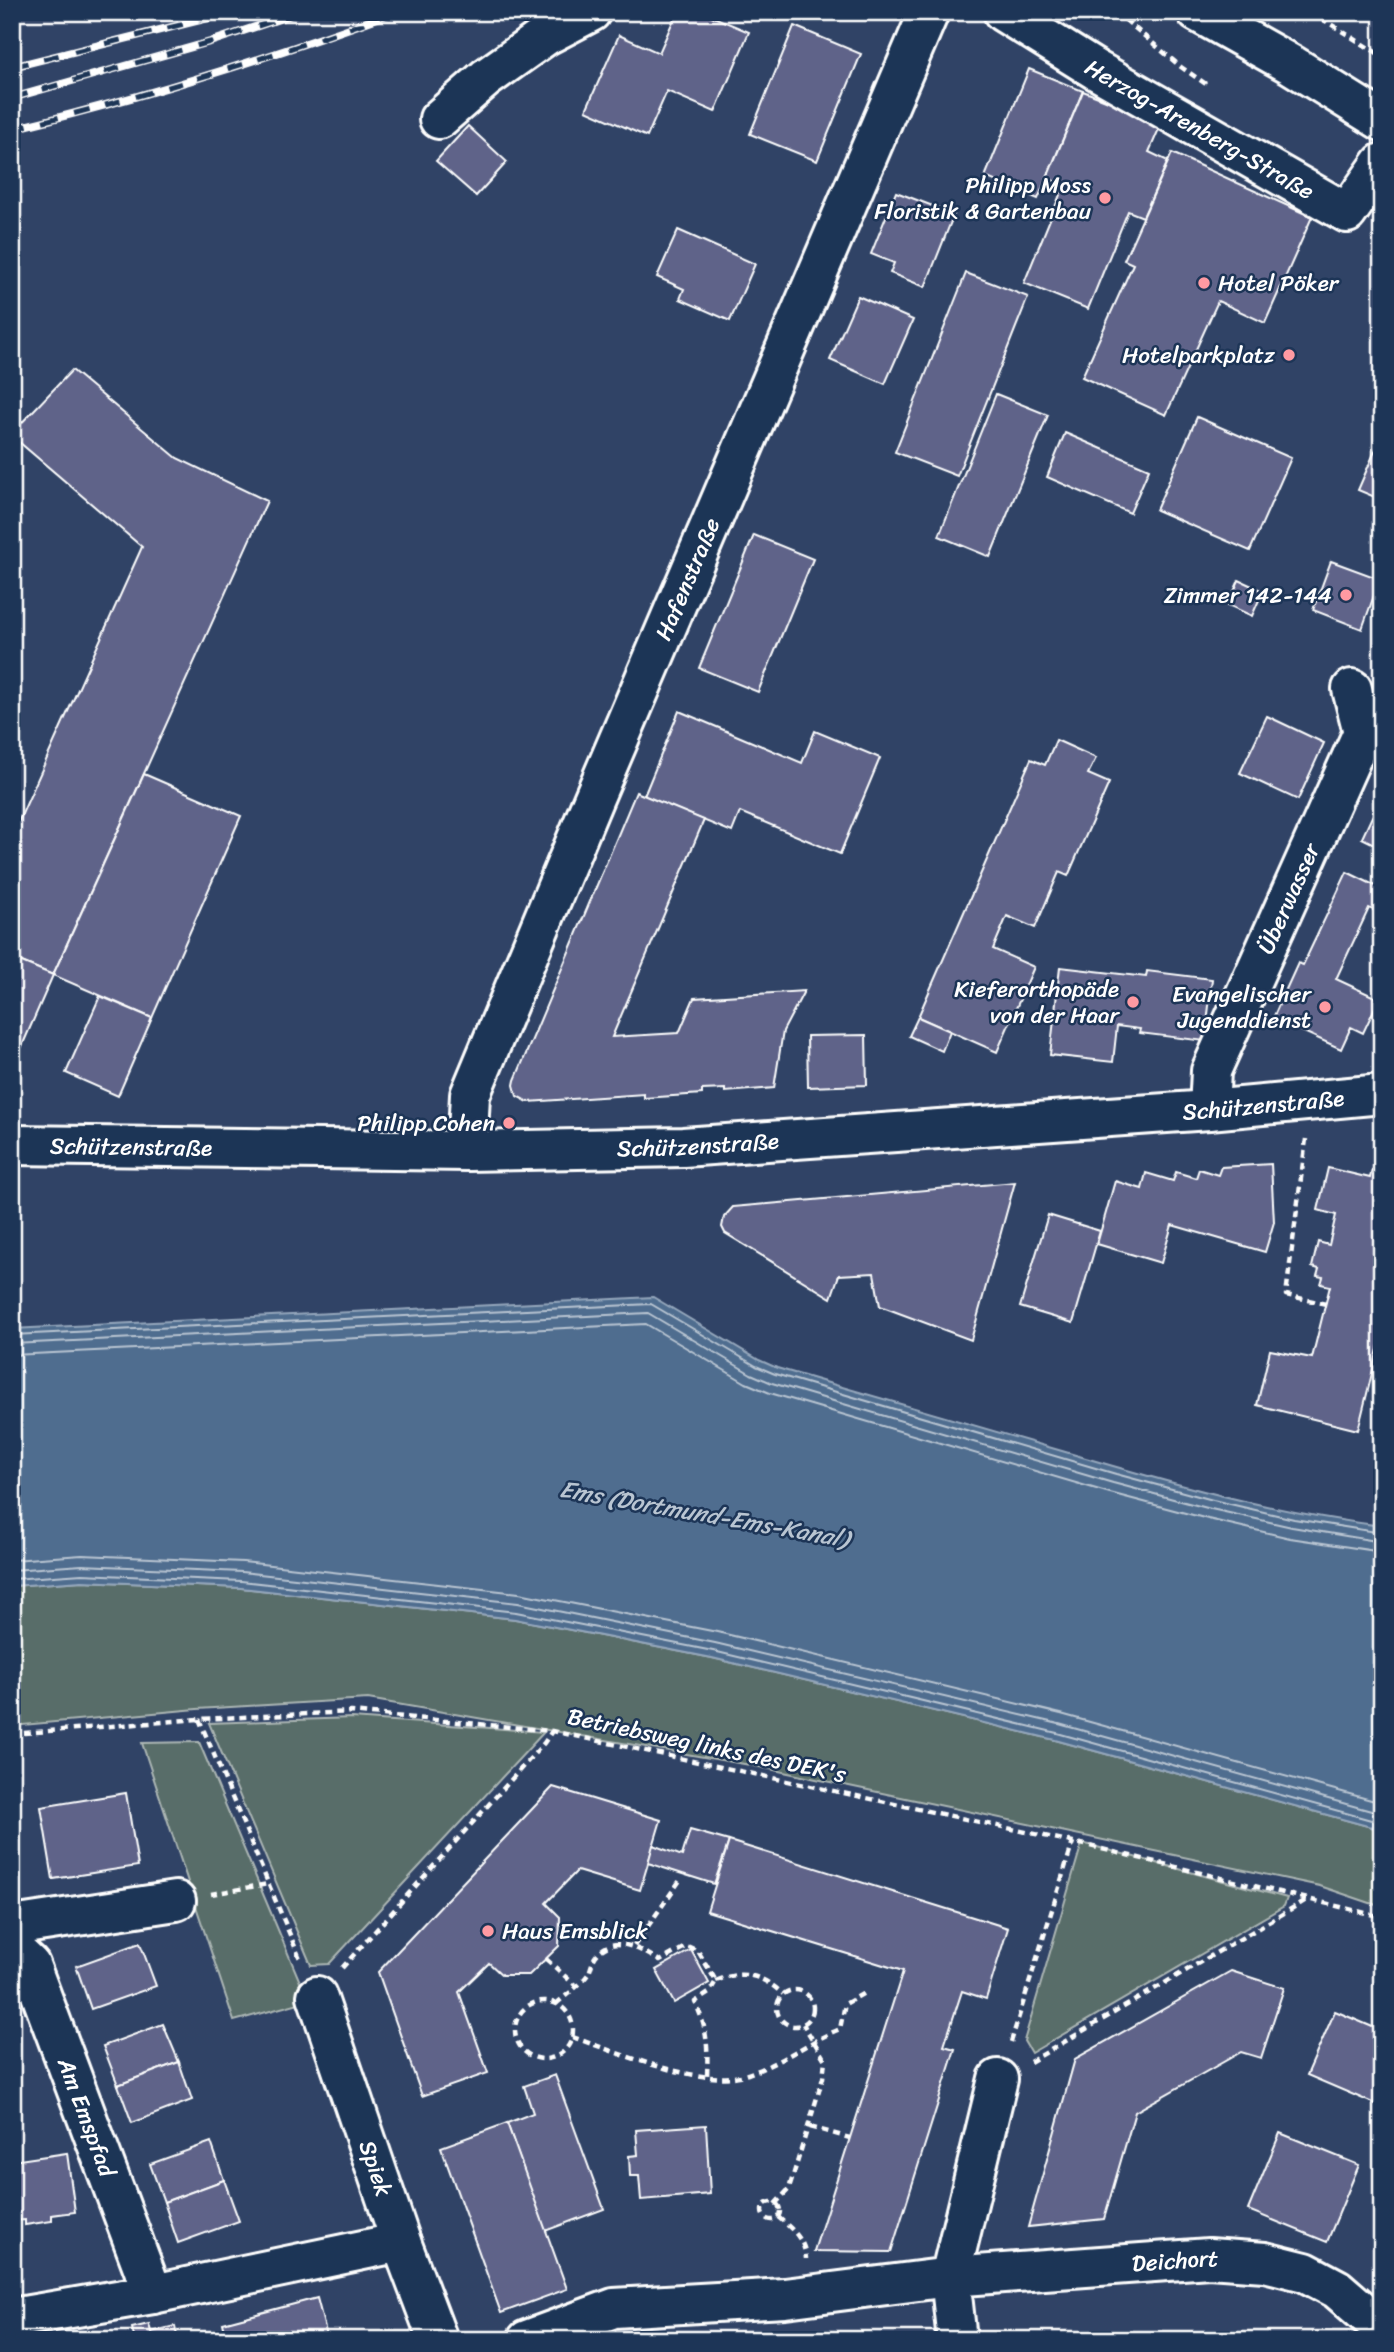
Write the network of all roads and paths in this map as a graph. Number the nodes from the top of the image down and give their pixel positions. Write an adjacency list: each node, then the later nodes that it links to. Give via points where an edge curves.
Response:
1 (591, 12): 13 (street, via 545,36)
2 (929, 12): 21 (street, Hafenstraße, via 471,1096)
3 (1003, 12): 15 (street, Herzog-Arenberg-Straße, via 1347,213)
4 (1116, 12): 12 (path)
5 (1197, 12): 11 (street)
6 (1239, 12): 11 (street)
7 (1311, 12): 10 (path)
8 (1375, 12): 9 (path)
9 (1382, 18)
10 (1382, 56)
11 (1292, 65): 14 (street)
12 (1210, 87)
13 (439, 119)
14 (1382, 121)
15 (1382, 163)
16 (1352, 689): 19 (street, Überwasser, via 1363,732 1211,1070)
17 (1382, 1094): 18 (street, Schützenstraße)
18 (1311, 1101): 19 (street, Schützenstraße); 22 (path, via 1286,1295)
19 (1209, 1110): 21 (street, Schützenstraße, via 683,1147)
20 (12, 1145): 21 (street, Schützenstraße)
21 (467, 1151)
22 (1326, 1304)
23 (199, 1719): 24 (path, Betriebsweg links des DEK's, via 351,1712); 25 (path, Betriebsweg links des DEK's); 28 (path)
24 (552, 1731): 26 (path, Betriebsweg links des DEK's); 40 (path)
25 (12, 1734)
26 (1073, 1842): 29 (path, Betriebsweg links des DEK's); 46 (path)
27 (681, 1879): 33 (path)
28 (268, 1884): 30 (path); 40 (path)
29 (1308, 1899): 31 (path, Betriebsweg links des DEK's); 46 (path)
30 (176, 1901): 32 (street)
31 (1382, 1917)
32 (12, 1926)
33 (634, 1946): 36 (path, via 660,1961 687,1946 698,1951); 37 (path, via 618,1943 604,1948)
34 (12, 1948): 53 (street, Am Emspfad, via 30,1965)
35 (546, 1959): 37 (path)
36 (716, 1981): 39 (path, via 751,1974); 45 (path, via 709,1993 695,2002 708,2043)
37 (576, 1986): 41 (path)
38 (866, 1992): 44 (path, via 845,2004 840,2029)
39 (783, 1994): 42 (path, via 778,2004 782,2020); 42 (path, via 800,1990 810,1998 811,2015)
40 (317, 1996): 51 (street, Spiek)
41 (556, 2004): 43 (path, via 570,2017); 43 (path, via 537,2003 521,2013 517,2040 528,2055 546,2059 563,2052)
42 (803, 2024): 44 (path)
43 (572, 2036): 45 (path)
44 (814, 2040): 45 (path, via 744,2075); 47 (path, via 825,2060)
45 (706, 2077)
46 (998, 2079): 52 (street)
47 (810, 2127): 48 (path); 49 (path, via 789,2189)
48 (850, 2138)
49 (775, 2204): 50 (path); 50 (path, via 764,2206 762,2214 768,2220)
50 (778, 2217): 54 (path, via 806,2247)
51 (401, 2242): 53 (street); 57 (street, Spiek)
52 (950, 2277): 54 (street, Deichort); 56 (street, Deichort, via 1209,2258 1265,2262 1305,2272 1337,2289); 59 (street)
53 (153, 2294): 55 (street)
54 (808, 2295): 58 (street, Deichort, via 614,2308)
55 (12, 2318)
56 (1382, 2328)
57 (438, 2340)
58 (527, 2340)
59 (957, 2340)

